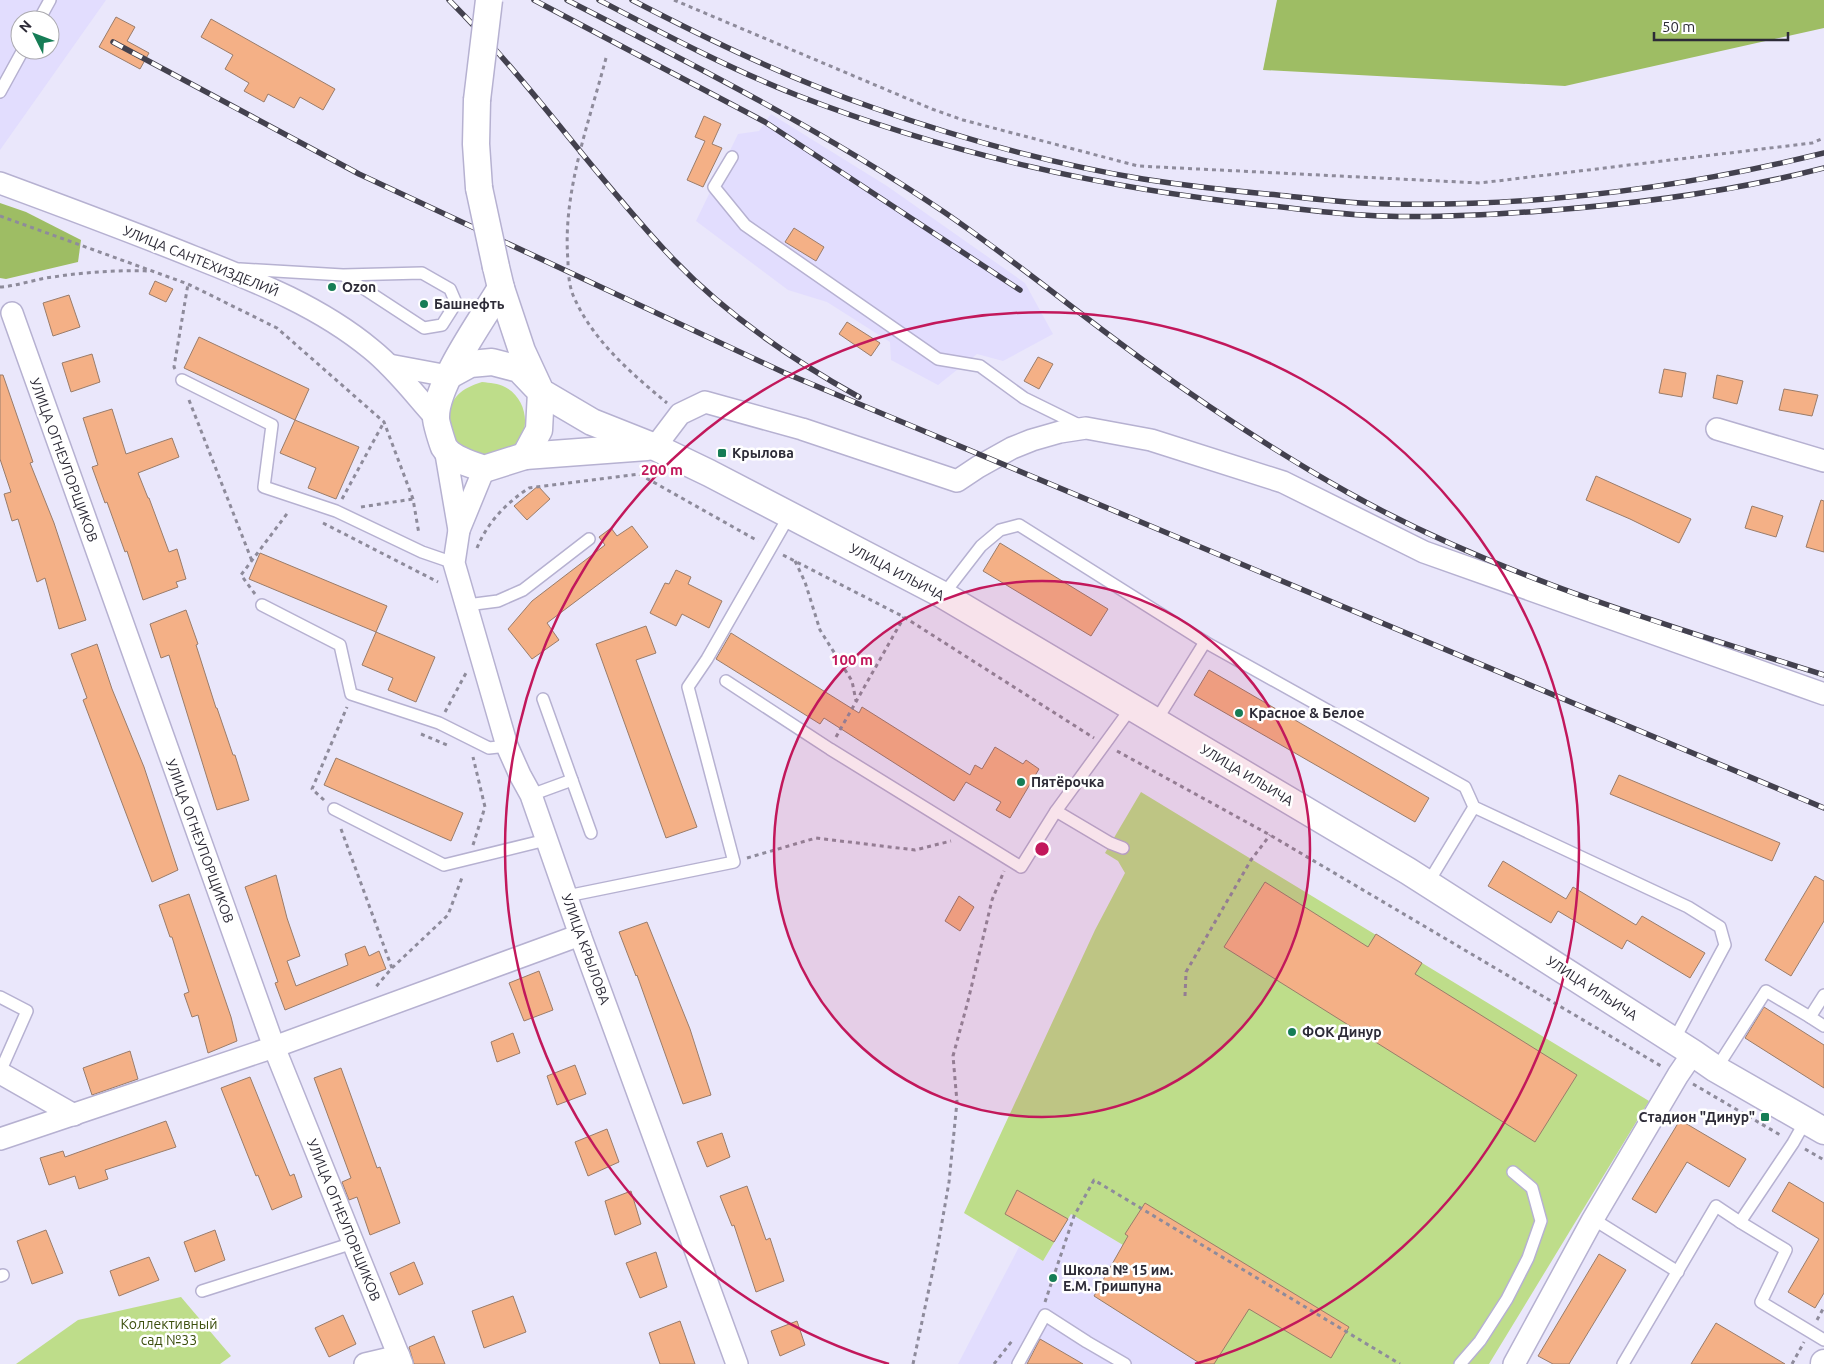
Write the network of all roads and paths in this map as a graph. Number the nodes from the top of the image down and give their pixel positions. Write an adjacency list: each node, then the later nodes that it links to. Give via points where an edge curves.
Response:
1 (489, 0): 13 (street, bridge, via 477,100 476,144 479,188)
2 (674, 0): 6 (path, via 932,109 1138,166 1480,183 1812,143)
3 (606, 58): 21 (path, via 569,206 567,252 572,294 608,348)
4 (18, 60): 5 (lane)
5 (0, 92)
6 (1824, 138)
7 (732, 157): 24 (lane, via 714,187 745,224 938,359 980,366 1024,398)
8 (0, 184): 10 (street, УЛИЦА САНТЕХИЗДЕЛИЙ)
9 (0, 216): 11 (path)
10 (221, 268): 12 (lane); 17 (street, УЛИЦА САНТЕХИЗДЕЛИЙ, via 287,296 326,317)
11 (154, 272): 14 (path); 15 (path, via 116,270)
12 (343, 275): 12 (lane, via 422,273 450,289 456,303 442,325 424,328)
13 (499, 277): 18 (street); 20 (street, via 522,351)
14 (188, 284): 19 (path, via 174,367); 23 (path, via 277,328)
15 (0, 287)
16 (12, 313): 89 (street, УЛИЦА ОГНЕУПОРЩИКОВ)
17 (389, 365): 18 (street); 22 (street, УЛИЦА САНТЕХИЗДЕЛИЙ)
18 (448, 376): 20 (street, via 470,364 492,362 519,369); 22 (street, via 440,393)
19 (182, 380): 32 (lane, via 272,425 264,487); 41 (path)
20 (541, 392): 26 (street, УЛИЦА ИЛЬИЧА, via 592,422); 28 (street, via 539,430)
21 (680, 414): 24 (street, via 705,402 802,429 957,482 1012,448 1060,432); 26 (street)
22 (436, 418): 27 (street)
23 (384, 422): 33 (path); 34 (path)
24 (1086, 428): 54 (street, via 1150,440 1283,482 1424,552)
25 (1717, 429): 29 (street)
26 (655, 447): 28 (street, УЛИЦА ИЛЬИЧА); 35 (street, УЛИЦА ИЛЬИЧА)
27 (445, 448): 30 (street, via 456,458); 37 (street)
28 (524, 456): 30 (street)
29 (1824, 461)
30 (484, 469): 37 (street)
31 (529, 488): 39 (path, via 640,474)
32 (296, 499): 34 (lane); 41 (path)
33 (413, 499): 34 (path); 40 (path)
34 (336, 511): 40 (lane)
35 (789, 516): 39 (lane); 46 (street, УЛИЦА ИЛЬИЧА)
36 (318, 521): 44 (path)
37 (459, 530): 43 (street, УЛИЦА КРЫЛОВА)
38 (589, 539): 48 (lane, via 523,590 498,601)
39 (770, 548): 42 (path); 78 (lane, via 688,687)
40 (422, 552): 43 (lane); 44 (path)
41 (252, 561): 47 (path, via 241,575)
42 (795, 561): 49 (path); 56 (path, via 820,630 852,681)
43 (454, 563): 48 (street, УЛИЦА КРЫЛОВА)
44 (438, 582): 45 (path)
45 (441, 590)
46 (943, 595): 50 (lane, via 981,546 1000,530 1019,525); 57 (street, УЛИЦА ИЛЬИЧА)
47 (262, 605): 53 (lane, via 340,645)
48 (468, 605): 62 (street, УЛИЦА КРЫЛОВА)
49 (904, 617): 56 (path); 61 (path)
50 (1205, 642): 58 (lane); 69 (lane, via 1465,787)
51 (470, 678): 59 (path, via 468,669)
52 (726, 681): 63 (lane)
53 (352, 694): 59 (lane); 70 (path, via 312,789)
54 (1824, 694)
55 (543, 699): 67 (lane)
56 (856, 701): 63 (path)
57 (1131, 708): 58 (street, УЛИЦА ИЛЬИЧА); 61 (lane)
58 (1156, 722): 79 (street, УЛИЦА ИЛЬИЧА)
59 (439, 723): 62 (lane, via 489,748)
60 (420, 734): 64 (path)
61 (1104, 744): 71 (lane); 73 (path)
62 (507, 746): 68 (street, УЛИЦА КРЫЛОВА)
63 (830, 748): 74 (lane)
64 (456, 749)
65 (464, 752): 66 (path)
66 (481, 759)
67 (572, 780): 68 (lane); 72 (lane)
68 (531, 795): 75 (street, УЛИЦА КРЫЛОВА)
69 (1474, 807): 79 (lane); 88 (lane, via 1688,907 1720,927 1725,945)
70 (334, 809): 75 (lane, via 444,865); 82 (path, via 392,968)
71 (1056, 811): 76 (lane); 77 (lane, via 1021,866)
72 (591, 833)
73 (1270, 835): 84 (path, via 1251,860 1186,972); 92 (path)
74 (972, 836): 77 (lane); 78 (path, via 915,850 816,838)
75 (546, 840): 80 (street, УЛИЦА КРЫЛОВА)
76 (1123, 848)
77 (1009, 859): 110 (path, via 992,900 953,1056 957,1102 949,1182 938,1251)
78 (734, 862): 80 (lane)
79 (1428, 883): 88 (street, УЛИЦА ИЛЬИЧА)
80 (567, 896): 81 (street, УЛИЦА КРЫЛОВА)
81 (580, 935): 89 (street); 109 (street, УЛИЦА КРЫЛОВА)
82 (370, 993)
83 (1824, 995): 86 (lane)
84 (1185, 996)
85 (0, 997): 91 (lane, via 27,1010)
86 (1810, 1017): 87 (lane); 90 (lane, via 1766,991)
87 (1824, 1026)
88 (1684, 1046): 90 (street, УЛИЦА ИЛЬИЧА); 92 (street)
89 (274, 1047): 93 (street); 101 (street, УЛИЦА ОГНЕУПОРЩИКОВ)
90 (1716, 1069): 94 (street, УЛИЦА ИЛЬИЧА)
91 (0, 1073): 93 (street)
92 (1678, 1075): 96 (path); 99 (street)
93 (74, 1115): 95 (street)
94 (1815, 1126): 96 (lane)
95 (0, 1139)
96 (1794, 1143): 97 (path); 100 (lane)
97 (1824, 1160)
98 (1513, 1172): 115 (lane, via 1532,1188 1540,1221 1528,1258 1507,1298 1480,1342)
99 (1594, 1218): 102 (lane); 116 (street)
100 (1740, 1222): 102 (lane, via 1716,1206); 106 (lane, via 1786,1250 1761,1302)
101 (353, 1243): 103 (lane); 107 (street, УЛИЦА ОГНЕУПОРЩИКОВ)
102 (1678, 1272): 117 (lane)
103 (202, 1291)
104 (1040, 1308): 114 (path, via 1046,1301 1074,1216 1094,1180)
105 (1017, 1336): 111 (path)
106 (1824, 1340)
107 (400, 1360): 108 (street)
108 (365, 1364)
109 (736, 1364)
110 (913, 1364)
111 (994, 1364)
112 (1018, 1364): 113 (lane, via 1046,1315)
113 (1125, 1364)
114 (1400, 1364)
115 (1460, 1364)
116 (1514, 1364)
117 (1623, 1364)

